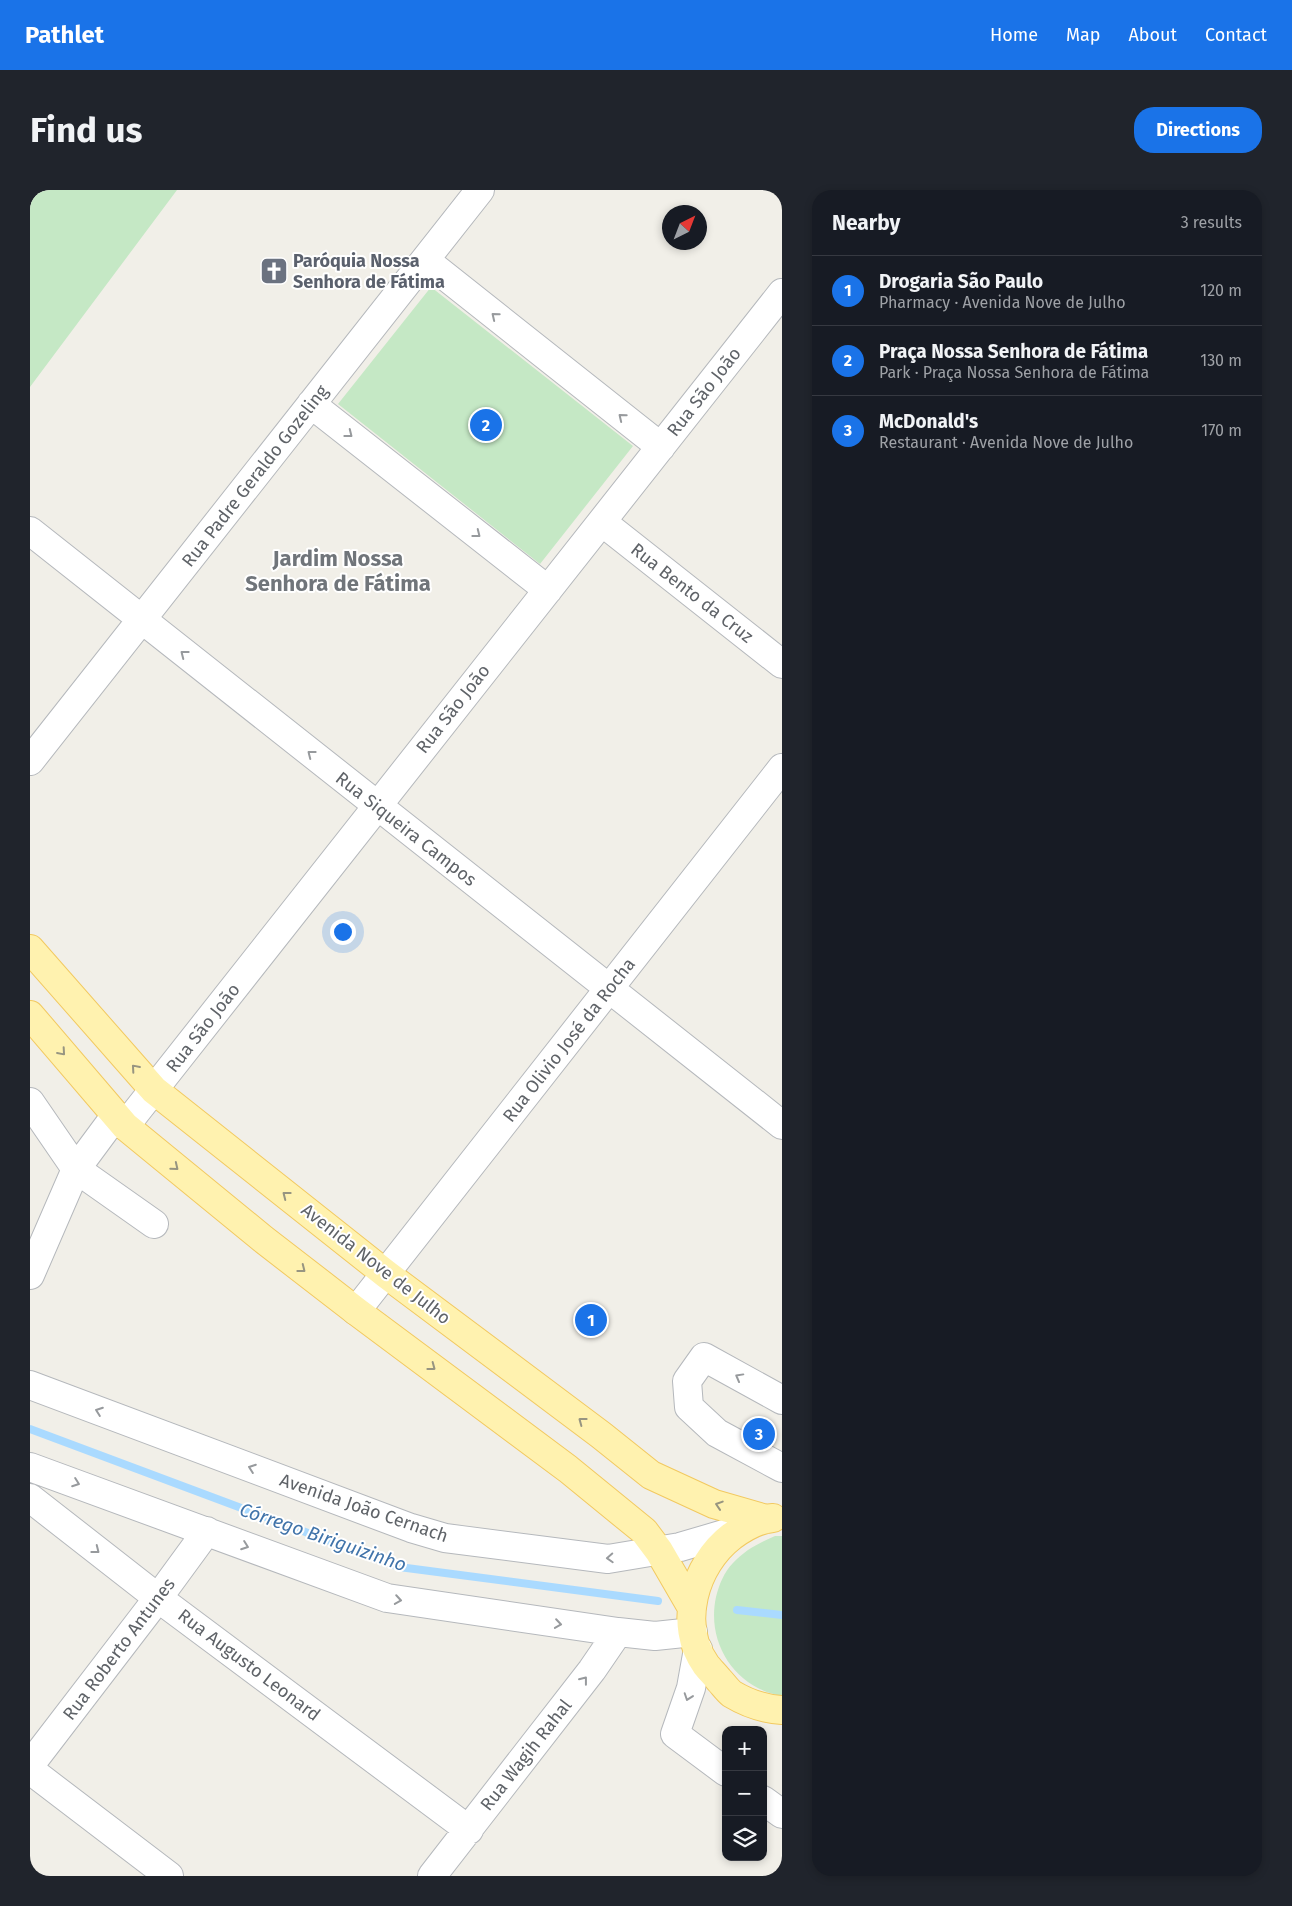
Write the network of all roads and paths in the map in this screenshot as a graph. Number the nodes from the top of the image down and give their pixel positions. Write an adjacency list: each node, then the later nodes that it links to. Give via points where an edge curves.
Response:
1 (480, 190): 2 (street, Rua Padre Geraldo Gozeling)
2 (425, 260): 4 (street, Rua Padre Geraldo Gozeling); 5 (street, one-way to 2)
3 (782, 293): 5 (street, Rua São João)
4 (311, 404): 8 (street, one-way to 8); 9 (street, Rua Padre Geraldo Gozeling)
5 (660, 447): 6 (street, Rua São João)
6 (602, 522): 8 (street, Rua São João); 10 (street, Rua Bento da Cruz)
7 (30, 531): 9 (street, Rua Siqueira Campos)
8 (548, 590): 13 (street, Rua São João)
9 (141, 620): 11 (street, Rua Padre Geraldo Gozeling); 13 (street, Rua Siqueira Campos, one-way to 9)
10 (782, 664)
11 (30, 761)
12 (782, 768): 15 (street, Rua Olivio José da Rocha)
13 (377, 806): 15 (street, Rua Siqueira Campos); 17 (street, Rua São João)
14 (30, 949): 17 (main road, Avenida Nove de Julho, one-way to 14)
15 (609, 989): 20 (street, Rua Siqueira Campos); 23 (street, Rua Olivio José da Rocha)
16 (30, 1014): 19 (main road, one-way to 19)
17 (154, 1090): 19 (street, Rua São João); 23 (main road, Avenida Nove de Julho, one-way to 17)
18 (30, 1102): 21 (street)
19 (121, 1121): 21 (street, Rua São João); 25 (main road, one-way to 25)
20 (782, 1125)
21 (76, 1169): 22 (street); 24 (street, Rua São João)
22 (154, 1224)
23 (386, 1274): 25 (street, Rua Olivio José da Rocha); 31 (main road, Avenida Nove de Julho, one-way to 23, via 714,1504 650,1475)
24 (30, 1275)
25 (356, 1311): 34 (main road, one-way to 34, via 568,1469 644,1531)
26 (30, 1386): 34 (street, Avenida João Cernach, one-way to 26, via 608,1559 445,1538)
27 (782, 1400): 29 (street, one-way to 29, via 704,1357 687,1381 689,1407 717,1433)
28 (30, 1467): 33 (street, one-way to 33)
29 (782, 1468)
30 (30, 1498): 35 (street, Rua Augusto Leonard, one-way to 35)
31 (774, 1518): 32 (main road)
32 (740, 1529): 34 (street, Avenida João Cernach); 36 (main road, via 721,1544 706,1563 696,1584)
33 (206, 1532): 35 (street, Rua Roberto Antunes); 37 (street, one-way to 37, via 387,1598)
34 (659, 1551): 36 (main road)
35 (158, 1598): 39 (street, Rua Roberto Antunes); 44 (street, Rua Augusto Leonard)
36 (694, 1630): 37 (street, via 655,1636); 38 (main road, via 706,1665 732,1693 766,1710); 41 (street, one-way to 41, via 691,1688 675,1734)
37 (618, 1632): 44 (street, Rua Wagih Rahal, one-way to 37)
38 (782, 1710)
39 (30, 1765)
40 (30, 1770): 45 (street)
41 (725, 1771)
42 (767, 1803): 43 (street)
43 (782, 1814)
44 (469, 1830): 46 (street, Rua Wagih Rahal)
45 (169, 1876)
46 (432, 1876)

